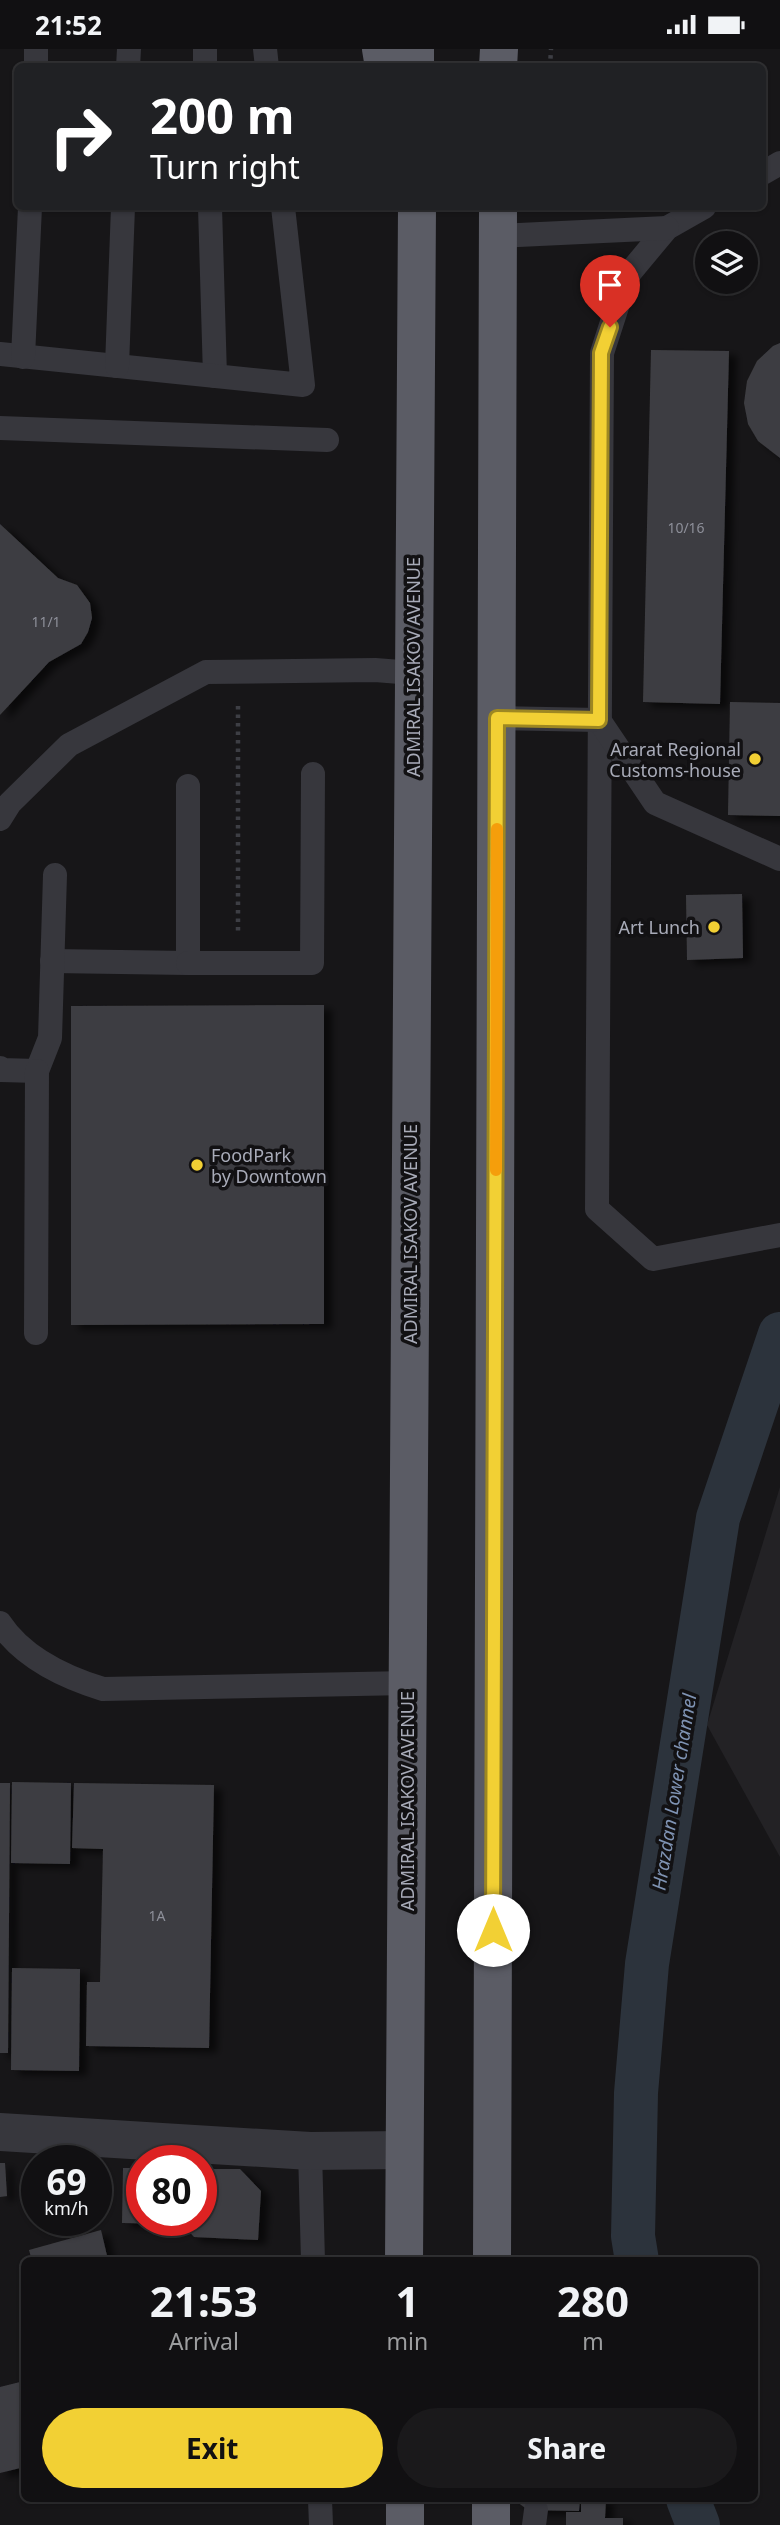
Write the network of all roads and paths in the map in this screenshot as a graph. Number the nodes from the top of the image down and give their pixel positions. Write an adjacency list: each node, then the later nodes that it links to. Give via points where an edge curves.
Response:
1 (30, 210): 11 (lane)
2 (123, 210): 12 (lane)
3 (210, 210): 13 (lane)
4 (283, 210): 13 (lane, via 303,385)
5 (410, 210): 10 (highway)
6 (416, 210): 10 (highway, ADMIRAL ISAKOV AVENUE)
7 (699, 210): 9 (lane)
8 (498, 221): 9 (lane); 18 (highway)
9 (667, 228): 19 (lane, via 627,276 601,353)
10 (417, 248): 16 (highway, ADMIRAL ISAKOV AVENUE)
11 (12, 356): 12 (lane)
12 (117, 366): 13 (lane)
13 (215, 376)
14 (0, 428): 15 (lane)
15 (327, 440)
16 (413, 673): 22 (lane, via 206,672 69,745); 33 (highway, ADMIRAL ISAKOV AVENUE)
17 (238, 714): 27 (path)
18 (497, 718): 19 (lane); 39 (highway)
19 (599, 720): 23 (lane, via 655,803); 30 (lane, via 597,1209 653,1259)
20 (313, 774): 27 (lane, via 312,963)
21 (188, 786): 26 (lane)
22 (3, 808)
23 (780, 859)
24 (55, 875): 25 (lane)
25 (52, 961): 26 (lane); 29 (lane, via 50,1038)
26 (188, 963): 27 (lane)
27 (238, 963)
28 (0, 1068): 29 (lane)
29 (37, 1071): 31 (lane)
30 (780, 1235)
31 (36, 1333)
32 (0, 1623): 33 (lane, via 21,1649 72,1679 103,1689)
33 (408, 1683): 35 (highway, ADMIRAL ISAKOV AVENUE)
34 (0, 2132): 36 (street)
35 (404, 2150): 36 (street); 38 (highway, ADMIRAL ISAKOV AVENUE)
36 (310, 2151): 37 (lane)
37 (313, 2257)
38 (404, 2257)
39 (492, 2257)
40 (320, 2502): 43 (lane)
41 (405, 2502): 44 (highway)
42 (491, 2502): 45 (highway)
43 (321, 2525)
44 (405, 2525)
45 (491, 2525)

